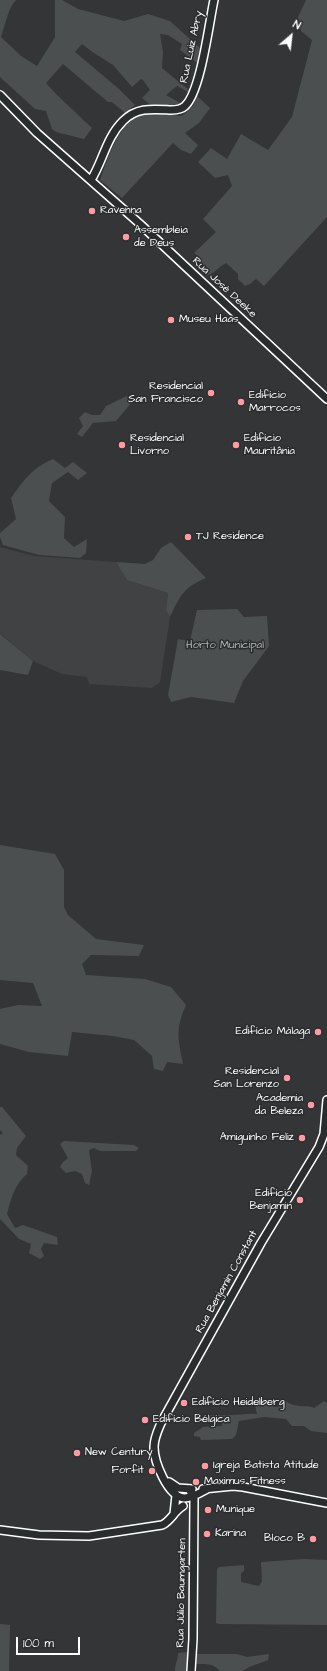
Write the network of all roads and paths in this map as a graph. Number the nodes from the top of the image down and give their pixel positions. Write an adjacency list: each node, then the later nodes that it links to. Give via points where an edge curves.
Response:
1 (214, 0): 3 (street, Rua Luiz Abry, via 200,74 190,99 185,106 174,110 142,109 126,118 111,136)
2 (0, 96): 3 (street, Rua José Deeke)
3 (91, 180): 4 (street, Rua José Deeke)
4 (327, 399)
5 (327, 1100): 6 (street, Rua Benjamin Constant, via 324,1134 319,1147 261,1243 158,1430 154,1447)
6 (163, 1476): 7 (street); 10 (street, Rua Benjamin Constant)
7 (181, 1489): 8 (street); 10 (street)
8 (189, 1489): 9 (street); 11 (street)
9 (207, 1489): 11 (street); 12 (street, via 244,1487)
10 (176, 1495): 11 (street); 13 (street, Rua Benjamin Constant, via 178,1502); 14 (street)
11 (194, 1498): 13 (street, via 191,1504); 15 (street, Rua Júlio Baumgarten)
12 (327, 1503)
13 (185, 1506): 14 (street); 15 (street)
14 (174, 1514): 16 (street, via 167,1522 157,1527 89,1536 39,1535)
15 (194, 1515): 17 (street, Rua Júlio Baumgarten)
16 (0, 1530)
17 (191, 1671)

